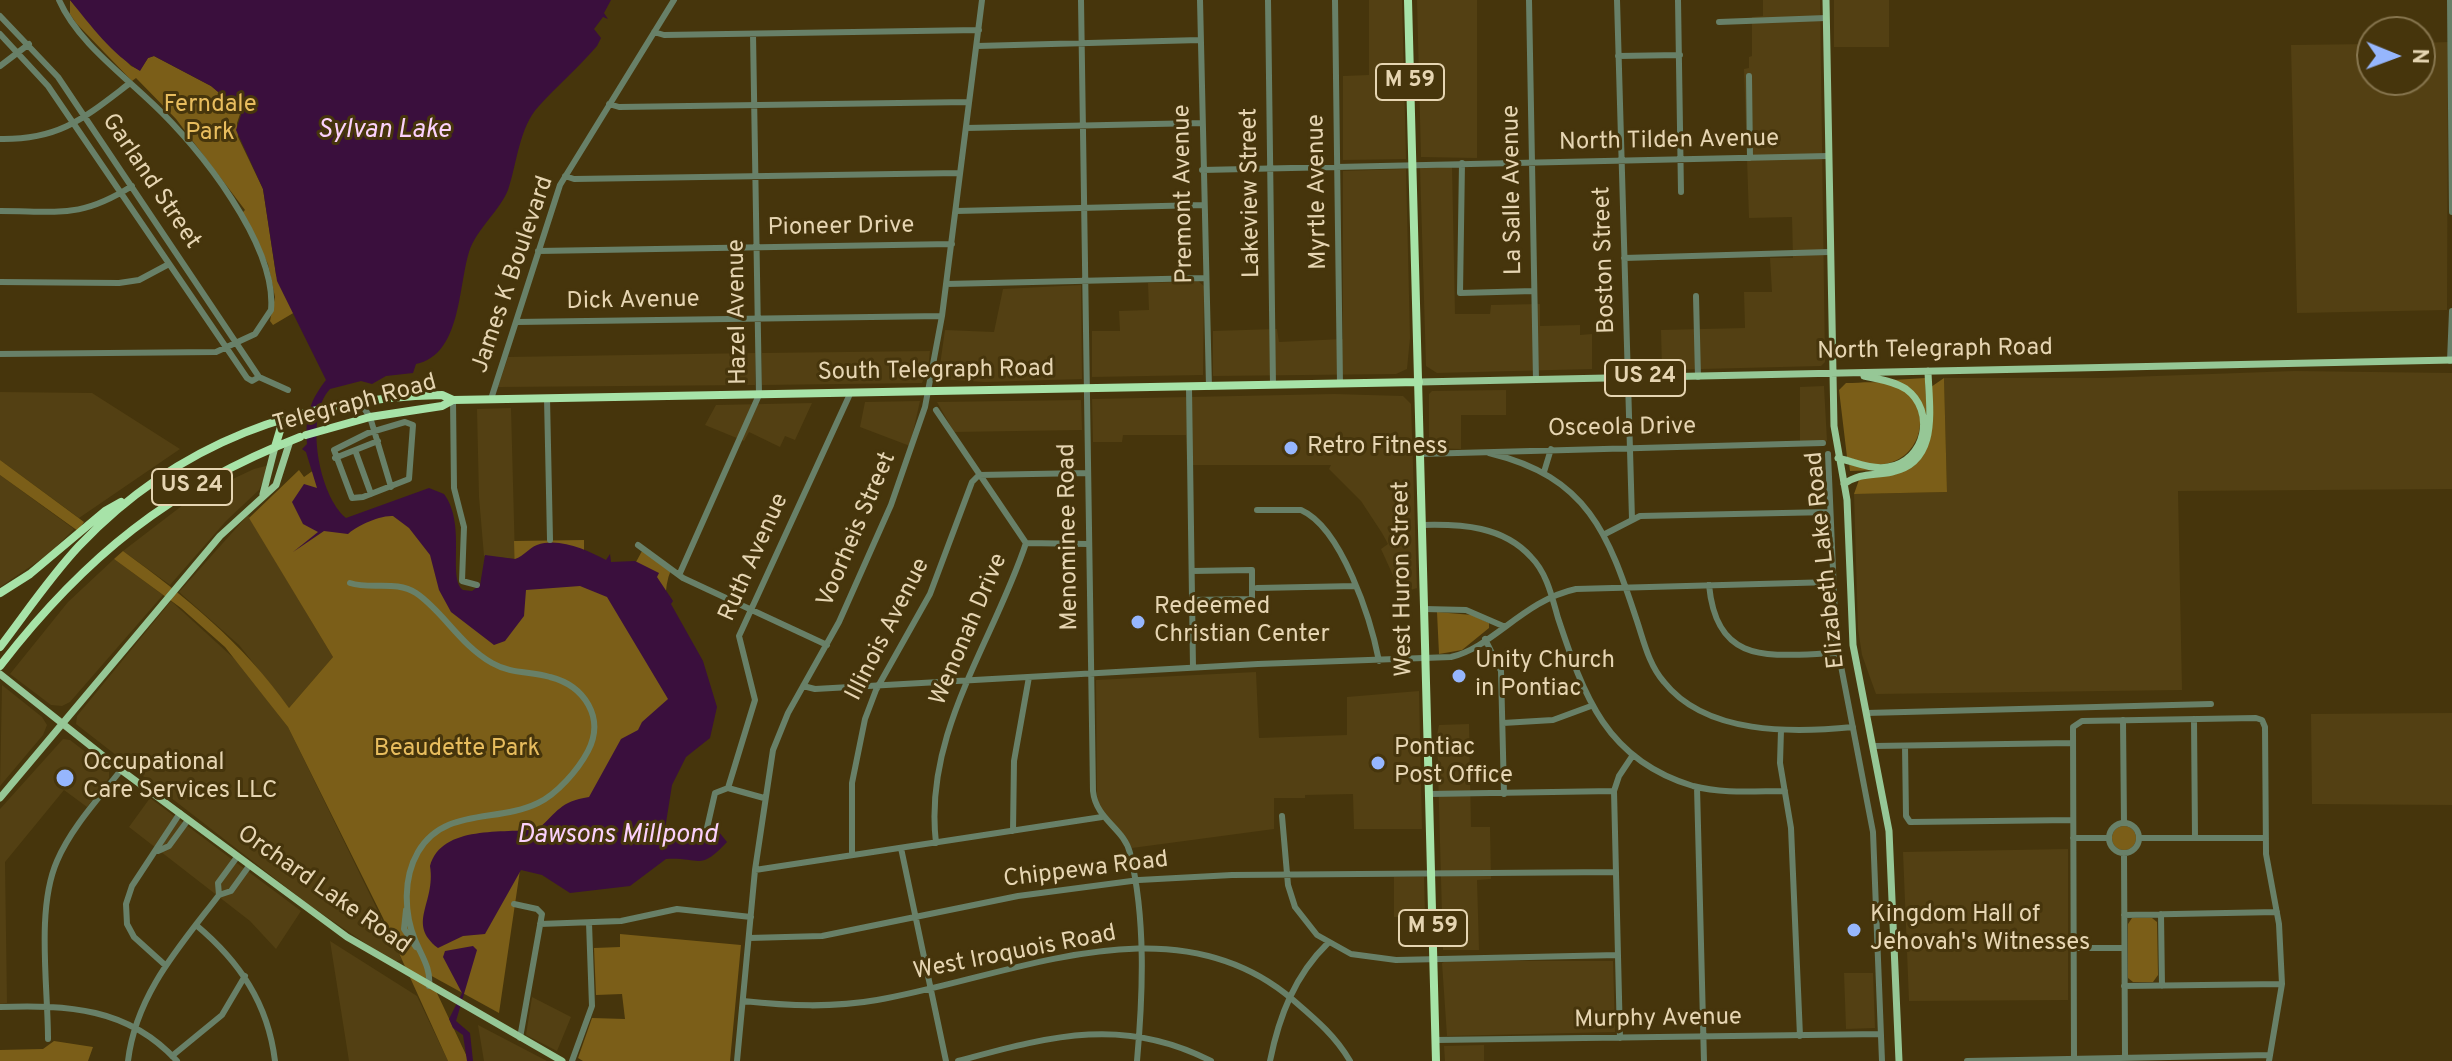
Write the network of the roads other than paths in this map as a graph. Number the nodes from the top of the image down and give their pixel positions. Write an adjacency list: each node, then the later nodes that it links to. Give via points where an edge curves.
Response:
1 (59, 0): 30 (street, via 75,26)
2 (674, 0): 18 (street, James K Boulevard)
3 (982, 0): 17 (street, Voorheis Street)
4 (1081, 0): 22 (street, Menominee Road)
5 (1200, 0): 21 (street, Premont Avenue)
6 (1268, 0): 48 (street, Lakeview Street)
7 (1335, 0): 47 (street, Myrtle Avenue)
8 (1408, 0): 46 (highway, West Huron Street / M 59)
9 (1529, 0): 45 (street, La Salle Avenue)
10 (1617, 0): 27 (street, Boston Street)
11 (1678, 0): 26 (street)
12 (1826, 0): 15 (main road, Elizabeth Lake Road)
13 (2450, 0): 60 (street)
14 (0, 16): 23 (street, Garland Street)
15 (1826, 18): 16 (street); 40 (main road, Elizabeth Lake Road)
16 (1719, 22)
17 (979, 30): 20 (street); 24 (street, Voorheis Street)
18 (654, 32): 20 (street); 32 (street, James K Boulevard)
19 (0, 34): 25 (street, Garland Street)
20 (753, 34): 33 (street, Hazel Avenue)
21 (1200, 40): 22 (street); 36 (street, Premont Avenue)
22 (1082, 43): 24 (street); 37 (street, Menominee Road)
23 (29, 44): 25 (street); 34 (street, Garland Street)
24 (977, 46): 31 (street, Voorheis Street)
25 (19, 53): 28 (street); 35 (street, Garland Street)
26 (1680, 55): 27 (street); 42 (street)
27 (1618, 56): 43 (street, Boston Street)
28 (0, 66)
29 (1749, 76): 41 (street)
30 (130, 83): 34 (street); 78 (street, via 193,149 262,254 271,310 264,326)
31 (969, 102): 33 (street); 38 (street, Voorheis Street)
32 (609, 104): 33 (street); 51 (street, James K Boulevard)
33 (754, 105): 52 (street, Hazel Avenue)
34 (84, 116): 35 (street); 53 (street, Garland Street)
35 (73, 122): 39 (street, via 34,140); 55 (street, Garland Street)
36 (1201, 123): 37 (street); 49 (street, Premont Avenue)
37 (1083, 126): 38 (street); 57 (street, Menominee Road)
38 (966, 128): 50 (street, Voorheis Street)
39 (0, 139)
40 (1828, 156): 41 (street, North Tilden Avenue); 64 (main road, Elizabeth Lake Road)
41 (1750, 158): 42 (street, North Tilden Avenue)
42 (1680, 160): 43 (street, North Tilden Avenue); 54 (street)
43 (1620, 162): 45 (street, North Tilden Avenue); 66 (street, Boston Street)
44 (1462, 163): 45 (street, North Tilden Avenue); 46 (street, North Tilden Avenue); 72 (street, via 1460,293)
45 (1532, 163): 72 (street, La Salle Avenue)
46 (1412, 164): 47 (street, North Tilden Avenue); 89 (highway, West Huron Street / M 59)
47 (1337, 166): 48 (street, North Tilden Avenue); 90 (street, Myrtle Avenue)
48 (1270, 168): 49 (street, North Tilden Avenue); 91 (street, Lakeview Street)
49 (1202, 170): 56 (street, Premont Avenue)
50 (960, 173): 52 (street); 59 (street, Voorheis Street)
51 (565, 176): 52 (street); 63 (street, James K Boulevard)
52 (755, 176): 62 (street, Hazel Avenue)
53 (132, 186): 55 (street); 65 (street, Garland Street)
54 (1681, 192)
55 (121, 193): 58 (street, via 83,211); 67 (street, Garland Street)
56 (1203, 205): 57 (street); 68 (street, Premont Avenue)
57 (1084, 208): 59 (street); 69 (street, Menominee Road)
58 (0, 211)
59 (956, 211): 61 (street, Voorheis Street)
60 (2452, 212)
61 (952, 244): 62 (street, Pioneer Drive); 71 (street, Voorheis Street)
62 (757, 247): 63 (street, Pioneer Drive); 76 (street, Hazel Avenue)
63 (538, 251): 77 (street, James K Boulevard)
64 (1829, 252): 66 (street); 84 (main road, Elizabeth Lake Road)
65 (179, 258): 67 (street); 78 (street, Garland Street)
66 (1624, 258): 87 (street, Boston Street)
67 (169, 264): 70 (street, via 139,280 119,283); 79 (street, Garland Street)
68 (1205, 278): 69 (street); 92 (street, Premont Avenue)
69 (1085, 280): 71 (street); 94 (street, Menominee Road)
70 (0, 282)
71 (946, 284): 75 (street, Voorheis Street)
72 (1534, 291): 88 (street, La Salle Avenue)
73 (1696, 296): 86 (street)
74 (2452, 311): 81 (street)
75 (942, 316): 76 (street, Dick Avenue); 96 (street, Voorheis Street)
76 (758, 318): 77 (street, Dick Avenue); 98 (street, Hazel Avenue)
77 (516, 322): 100 (street, James K Boulevard)
78 (237, 345): 79 (street); 85 (street, Garland Street)
79 (226, 349): 80 (street, via 204,354); 85 (street, Garland Street, via 249,380)
80 (0, 354)
81 (2451, 360): 82 (main road, North Telegraph Road / US 24)
82 (1928, 371): 83 (main road, North Telegraph Road / US 24); 122 (main road, via 1930,427 1921,453 1900,470 1859,475)
83 (1854, 373): 84 (main road, North Telegraph Road / US 24); 118 (main road, via 1907,390 1921,410 1923,433 1914,452 1893,466 1875,468)
84 (1831, 374): 86 (main road, North Telegraph Road / US 24); 118 (main road, Elizabeth Lake Road)
85 (259, 377): 95 (street, Garland Street)
86 (1698, 377): 87 (main road, North Telegraph Road / US 24)
87 (1629, 378): 88 (main road, North Telegraph Road / US 24); 111 (street, Boston Street)
88 (1536, 380): 89 (main road, North Telegraph Road / US 24)
89 (1419, 382): 90 (highway, South Telegraph Road / US 24); 115 (highway, West Huron Street / M 59)
90 (1340, 384): 91 (highway, South Telegraph Road / US 24)
91 (1273, 385): 92 (highway, South Telegraph Road / US 24)
92 (1209, 387): 93 (highway, South Telegraph Road / US 24)
93 (1189, 388): 94 (highway, South Telegraph Road / US 24); 136 (street)
94 (1086, 389): 96 (highway, South Telegraph Road / US 24); 120 (street, Menominee Road)
95 (288, 390)
96 (927, 392): 97 (highway, South Telegraph Road / US 24); 152 (street, Voorheis Street, via 900,484)
97 (850, 394): 98 (highway, South Telegraph Road / US 24); 148 (street, Ruth Avenue)
98 (759, 395): 99 (highway, South Telegraph Road / US 24); 137 (street, Hazel Avenue)
99 (547, 398): 100 (highway, South Telegraph Road / US 24); 132 (street)
100 (491, 399): 101 (highway, South Telegraph Road / US 24)
101 (453, 400): 102 (highway, Telegraph Road / US 24, via 442,395); 105 (highway, Telegraph Road / US 24); 140 (street, via 455,493 464,530 462,581)
102 (358, 401): 104 (highway, Telegraph Road / US 24); 105 (street)
103 (936, 410): 121 (street, Wenonah Drive)
104 (285, 417): 110 (highway); 126 (highway, Telegraph Road / US 24, via 201,453)
105 (370, 417): 106 (street); 107 (highway, Telegraph Road / US 24)
106 (374, 431): 108 (street); 117 (street, via 335,449); 123 (street, via 405,422 413,425 411,477)
107 (290, 441): 110 (highway, Telegraph Road / US 24); 124 (main road, via 279,480)
108 (378, 441): 113 (street); 123 (street)
109 (1823, 443): 111 (street, Osceola Drive)
110 (275, 447): 124 (main road); 157 (highway, Telegraph Road / US 24, via 194,486 126,532 56,597)
111 (1630, 447): 112 (street, Osceola Drive); 129 (street, Boston Street)
112 (1551, 449): 114 (street, Osceola Drive); 119 (street)
113 (355, 450): 117 (street); 125 (street)
114 (1489, 453): 115 (street, Osceola Drive); 119 (street)
115 (1421, 454): 130 (highway, West Huron Street / M 59)
116 (1828, 454): 128 (street, Elizabeth Lake Road)
117 (335, 458): 125 (street, via 350,497)
118 (1838, 458): 122 (main road, Elizabeth Lake Road)
119 (1544, 472): 131 (street, via 1579,499)
120 (1086, 473): 121 (street); 134 (street, Menominee Road)
121 (979, 475): 133 (street, Wenonah Drive); 163 (street, Illinois Avenue, via 930,594)
122 (1844, 484): 167 (main road, Elizabeth Lake Road, via 1852,636)
123 (391, 487): 125 (street)
124 (263, 494): 170 (main road, via 220,536)
125 (371, 494)
126 (130, 500): 145 (highway, via 105,511 52,558); 153 (highway, Telegraph Road / US 24, via 71,555)
127 (1257, 510): 142 (street, via 1307,513)
128 (1830, 512): 129 (street); 138 (street, Elizabeth Lake Road)
129 (1632, 519): 131 (street)
130 (1423, 525): 146 (street, via 1467,526 1507,539 1535,561); 149 (highway, West Huron Street / M 59)
131 (1605, 534): 143 (street)
132 (550, 540)
133 (1026, 543): 134 (street); 162 (street, Wenonah Drive)
134 (1088, 544): 159 (street, Menominee Road)
135 (638, 545): 137 (street)
136 (1192, 571): 147 (street); 147 (street, via 1252,570 1252,599)
137 (680, 573): 148 (street)
138 (1833, 582): 141 (street); 154 (street, Elizabeth Lake Road)
139 (350, 583): 234 (street, via 412,591 483,657 510,671 560,680 585,699 595,717 586,753 547,798 510,813 452,822 432,834 413,863 407,899 412,929 430,973)
140 (477, 585)
141 (1709, 585): 143 (street); 154 (street, via 1717,624 1740,647 1765,654)
142 (1356, 586): 144 (street); 156 (street)
143 (1626, 586): 146 (street); 173 (street, via 1649,656 1670,689 1703,711)
144 (1257, 588)
145 (0, 593)
146 (1551, 596): 150 (street); 166 (street)
147 (1192, 600): 158 (street)
148 (750, 609): 152 (street); 180 (street, Ruth Avenue, via 738,641 755,700)
149 (1425, 609): 150 (street, via 1469,611); 155 (highway, West Huron Street / M 59)
150 (1503, 626): 151 (street)
151 (1485, 639): 155 (street, via 1460,655); 171 (street, via 1500,666)
152 (827, 645): 164 (street, Voorheis Street)
153 (0, 647)
154 (1838, 653): 172 (street, Elizabeth Lake Road)
155 (1426, 659): 156 (street); 183 (highway, West Huron Street / M 59)
156 (1379, 661): 158 (street)
157 (0, 666)
158 (1193, 667): 159 (street)
159 (1090, 673): 161 (street); 189 (street, Menominee Road, via 1093,796)
160 (0, 674): 170 (main road, Orchard Lake Road)
161 (1029, 677): 162 (street); 194 (street, via 1014,754)
162 (968, 680): 163 (street); 200 (street, Wenonah Drive, via 936,770)
163 (879, 685): 164 (street); 204 (street, Illinois Avenue, via 855,761)
164 (803, 686): 186 (street, Voorheis Street, via 775,744)
165 (2211, 704): 167 (street)
166 (1591, 706): 171 (street, via 1553,720); 177 (street)
167 (1866, 713): 175 (main road, Elizabeth Lake Road)
168 (2194, 719): 169 (street); 198 (street); 199 (street, via 2262,720)
169 (2123, 720): 174 (street, via 2075,724); 192 (street)
170 (61, 723): 178 (main road, Orchard Lake Road); 185 (main road)
171 (1503, 723): 184 (street)
172 (1853, 727): 173 (street); 219 (street, Elizabeth Lake Road, via 1872,823)
173 (1781, 730): 182 (street)
174 (2073, 743): 176 (street); 191 (street)
175 (1874, 746): 176 (street); 220 (main road, Elizabeth Lake Road, via 1888,821)
176 (1905, 746): 191 (street, via 1909,821)
177 (1633, 755): 179 (street); 181 (street)
178 (121, 770): 187 (main road, Orchard Lake Road); 240 (street, via 68,841 53,872 47,910)
179 (1697, 787): 182 (street); 246 (street)
180 (728, 788): 186 (street); 193 (street, Ruth Avenue, via 712,797)
181 (1614, 791): 184 (street); 208 (street)
182 (1785, 791): 244 (street)
183 (1429, 794): 184 (street); 209 (highway, West Huron Street / M 59)
184 (1504, 794)
185 (0, 798)
186 (764, 798): 207 (street, Voorheis Street)
187 (180, 813): 190 (main road, Orchard Lake Road); 202 (street, via 159,840)
188 (1282, 816): 210 (street)
189 (1102, 817): 194 (street); 211 (street, Menominee Road, via 1127,844)
190 (188, 820): 202 (street, via 169,846); 205 (main road, Orchard Lake Road)
191 (2073, 820): 195 (street)
192 (2124, 823): 196 (street, via 2113,827); 197 (street, via 2135,827)
193 (707, 828)
194 (1013, 831): 200 (street)
195 (2073, 838): 196 (street); 226 (street)
196 (2108, 838): 203 (street, via 2113,849)
197 (2139, 838): 198 (street); 203 (street, via 2135,849)
198 (2195, 838): 199 (street)
199 (2266, 838): 214 (street)
200 (936, 843): 201 (street)
201 (901, 848): 204 (street); 218 (street)
202 (158, 851): 231 (street, via 132,886 125,910 137,941)
203 (2124, 854): 216 (street)
204 (852, 855): 207 (street)
205 (237, 857): 206 (main road, Orchard Lake Road); 212 (street, via 218,883)
206 (249, 866): 212 (street, via 231,891); 234 (main road, Orchard Lake Road, via 347,937)
207 (755, 870): 217 (street, Voorheis Street)
208 (1616, 872): 209 (street, Chippewa Road); 229 (street)
209 (1432, 874): 210 (street, Chippewa Road); 230 (highway, West Huron Street / M 59)
210 (1287, 875): 211 (street, Chippewa Road); 225 (street, via 1299,915)
211 (1135, 881): 218 (street, Chippewa Road, via 1018,896); 228 (street, Menominee Road)
212 (219, 895): 223 (street)
213 (514, 904): 222 (street, via 539,910)
214 (2277, 912): 215 (street); 233 (street)
215 (2161, 914): 216 (street); 236 (street)
216 (2124, 915): 227 (street)
217 (751, 917): 221 (street, via 675,909); 224 (street, Voorheis Street)
218 (914, 917): 224 (street, Chippewa Road, via 822,936); 237 (street)
219 (1877, 921): 220 (street); 243 (street, Elizabeth Lake Road)
220 (1893, 921): 269 (main road, Elizabeth Lake Road)
221 (589, 923): 222 (street); 258 (street, via 592,1006)
222 (540, 924): 247 (street)
223 (196, 925): 231 (street); 232 (street)
224 (749, 938): 239 (street, Voorheis Street)
225 (1328, 943): 230 (street, via 1365,958); 238 (street, via 1307,965)
226 (2073, 948): 227 (street); 252 (street)
227 (2124, 948): 235 (street)
228 (1140, 949): 237 (street, West Iroquois Road, via 1039,963); 238 (street, West Iroquois Road, via 1179,948 1218,956 1253,971); 245 (street, Menominee Road)
229 (1618, 955): 230 (street); 248 (street)
230 (1434, 958): 250 (highway, West Huron Street / M 59)
231 (165, 965): 242 (street)
232 (245, 976): 251 (street, via 225,1012); 256 (street, via 265,1017)
233 (2282, 984): 236 (street); 253 (street)
234 (429, 986): 247 (main road, Orchard Lake Road)
235 (2124, 986): 236 (street); 254 (street)
236 (2162, 986)
237 (930, 988): 239 (street, West Iroquois Road, via 845,1004); 260 (street)
238 (1290, 997): 264 (street); 265 (street, West Iroquois Road, via 1330,1033)
239 (743, 1001): 259 (street, Voorheis Street)
240 (48, 1006): 241 (street); 242 (street, via 95,1011); 249 (street)
241 (0, 1007)
242 (135, 1027): 251 (street); 255 (street)
243 (1881, 1034): 244 (street, Murphy Avenue); 268 (street, Elizabeth Lake Road)
244 (1800, 1036): 246 (street, Murphy Avenue)
245 (1139, 1037): 261 (street, via 1069,1034); 262 (street, Menominee Road); 263 (street)
246 (1703, 1037): 248 (street, Murphy Avenue); 267 (street)
247 (520, 1038): 257 (main road, Orchard Lake Road)
248 (1620, 1038): 250 (street, Murphy Avenue)
249 (48, 1039)
250 (1436, 1040): 266 (highway, West Huron Street / M 59)
251 (174, 1058)
252 (2074, 1058): 254 (street); 270 (street)
253 (2270, 1058): 254 (street)
254 (2124, 1059)
255 (128, 1061)
256 (275, 1061)
257 (562, 1061)
258 (572, 1061)
259 (737, 1061)
260 (946, 1061)
261 (958, 1061)
262 (1137, 1061)
263 (1211, 1061)
264 (1270, 1061)
265 (1350, 1061)
266 (1436, 1061)
267 (1704, 1061)
268 (1882, 1061)
269 (1899, 1061)
270 (1967, 1061)

